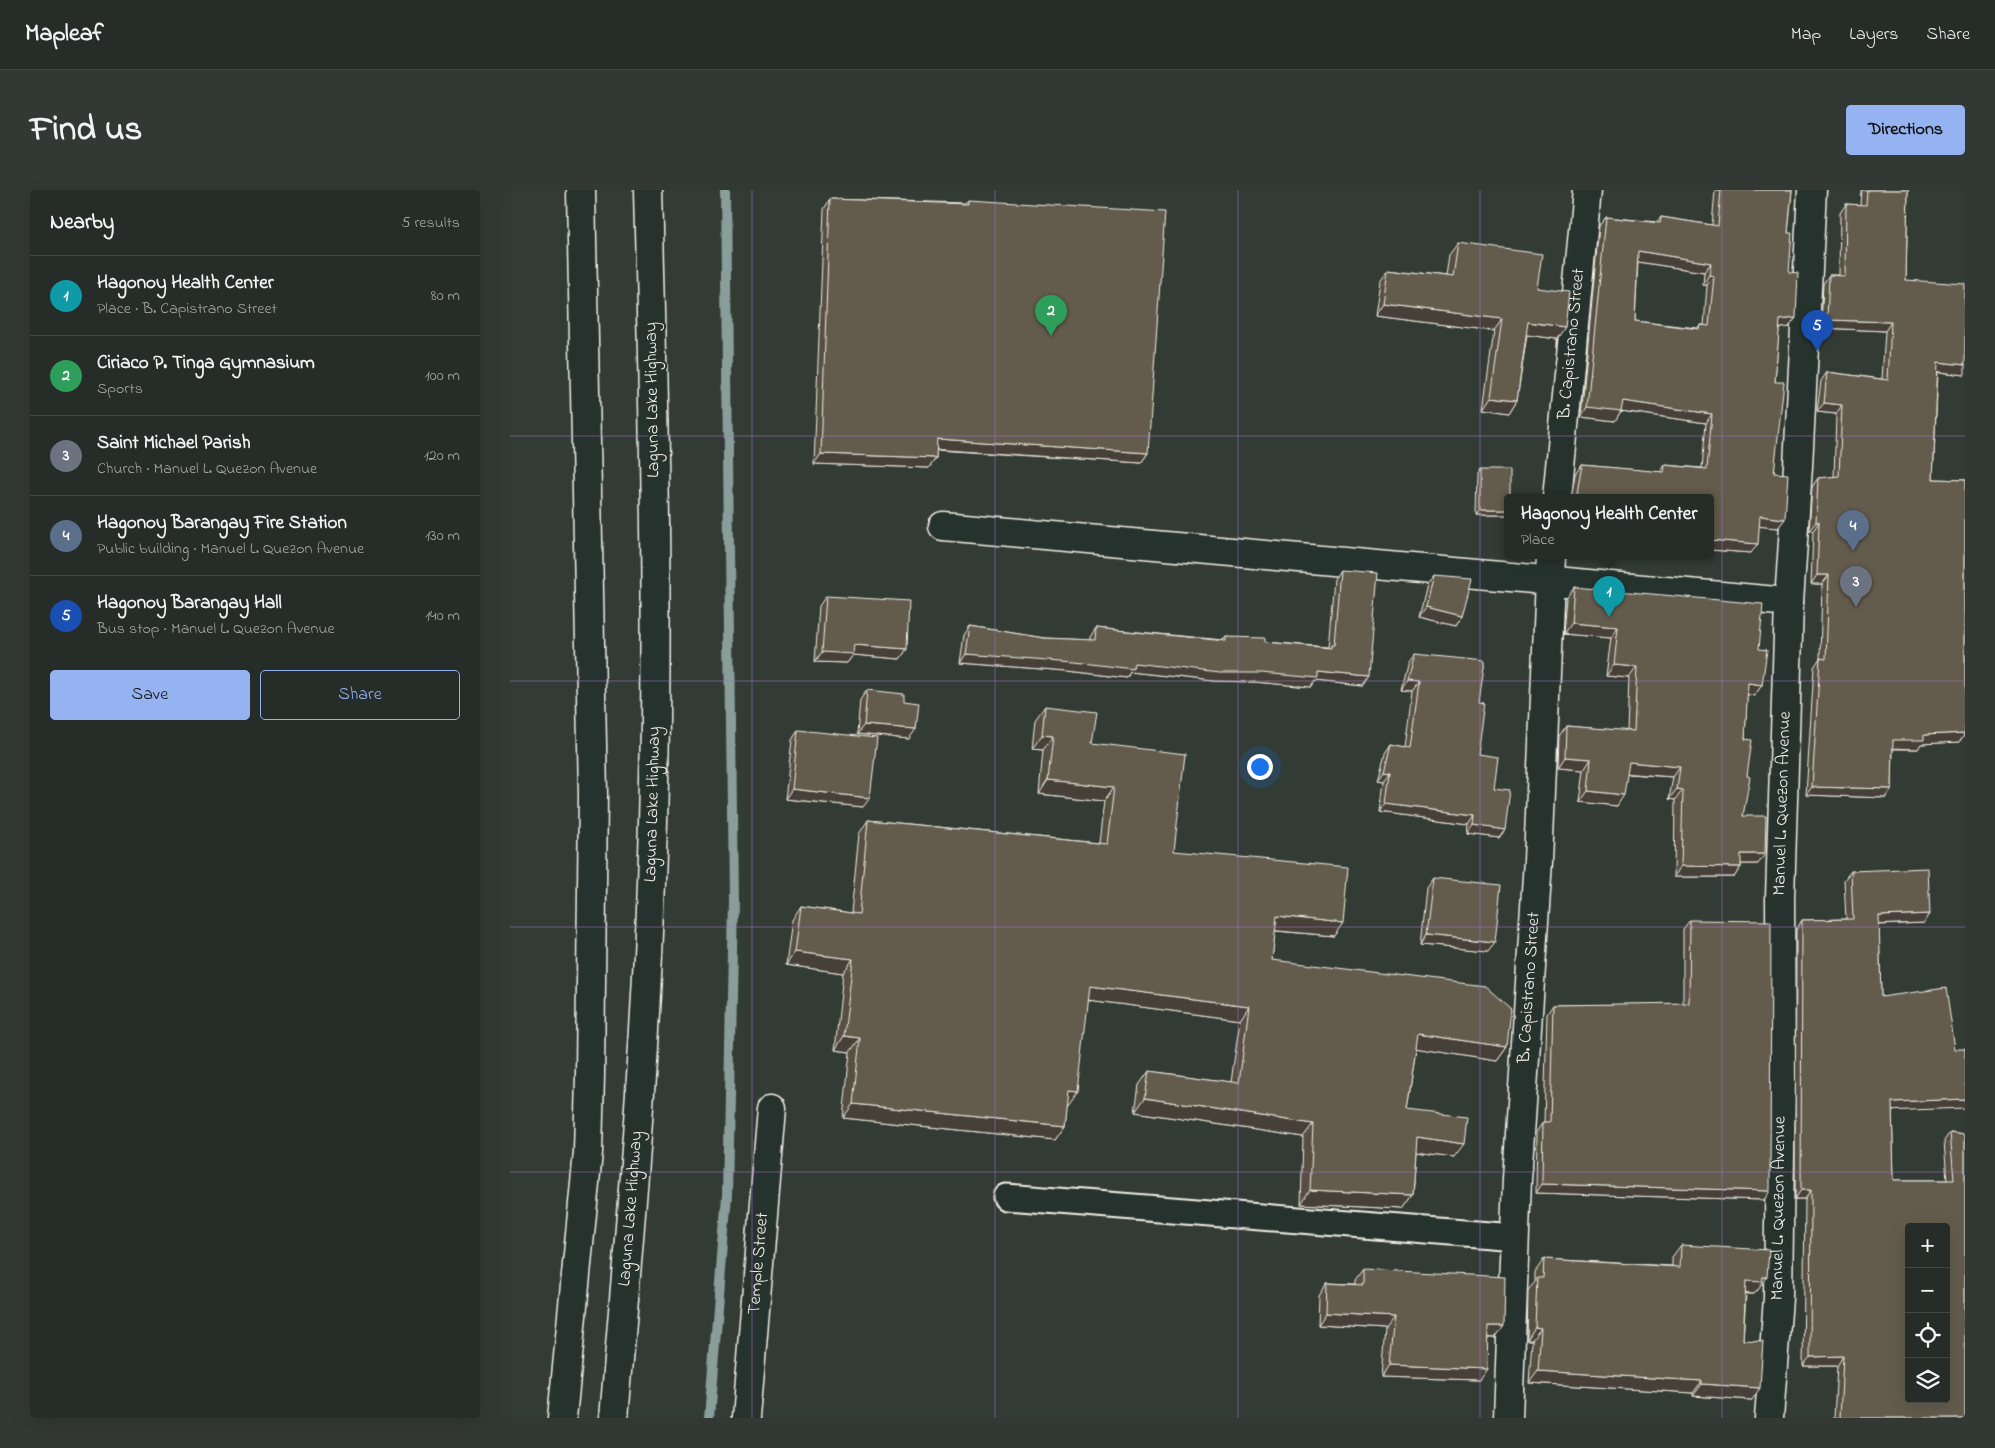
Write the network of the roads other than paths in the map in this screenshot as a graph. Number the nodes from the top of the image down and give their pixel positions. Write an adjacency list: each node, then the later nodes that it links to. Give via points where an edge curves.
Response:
1 (581, 190): 12 (main road, via 593,794 590,1076 588,1152)
2 (648, 190): 13 (main road, Laguna Lake Highway, via 656,542 652,882 636,1156)
3 (1587, 190): 5 (main road, B. Capistrano Street)
4 (1812, 190): 8 (main road, Manuel L. Quezon Avenue)
5 (1557, 494)
6 (943, 526): 7 (main road)
7 (1550, 568): 8 (main road); 11 (main road, B. Capistrano Street, via 1538,852)
8 (1789, 602): 16 (main road, Manuel L. Quezon Avenue, via 1780,898 1778,1298)
9 (772, 1108): 14 (main road, Temple Street)
10 (1006, 1197): 11 (street)
11 (1515, 1237): 15 (main road, B. Capistrano Street)
12 (562, 1418)
13 (614, 1418)
14 (746, 1418)
15 (1508, 1418)
16 (1769, 1418)

